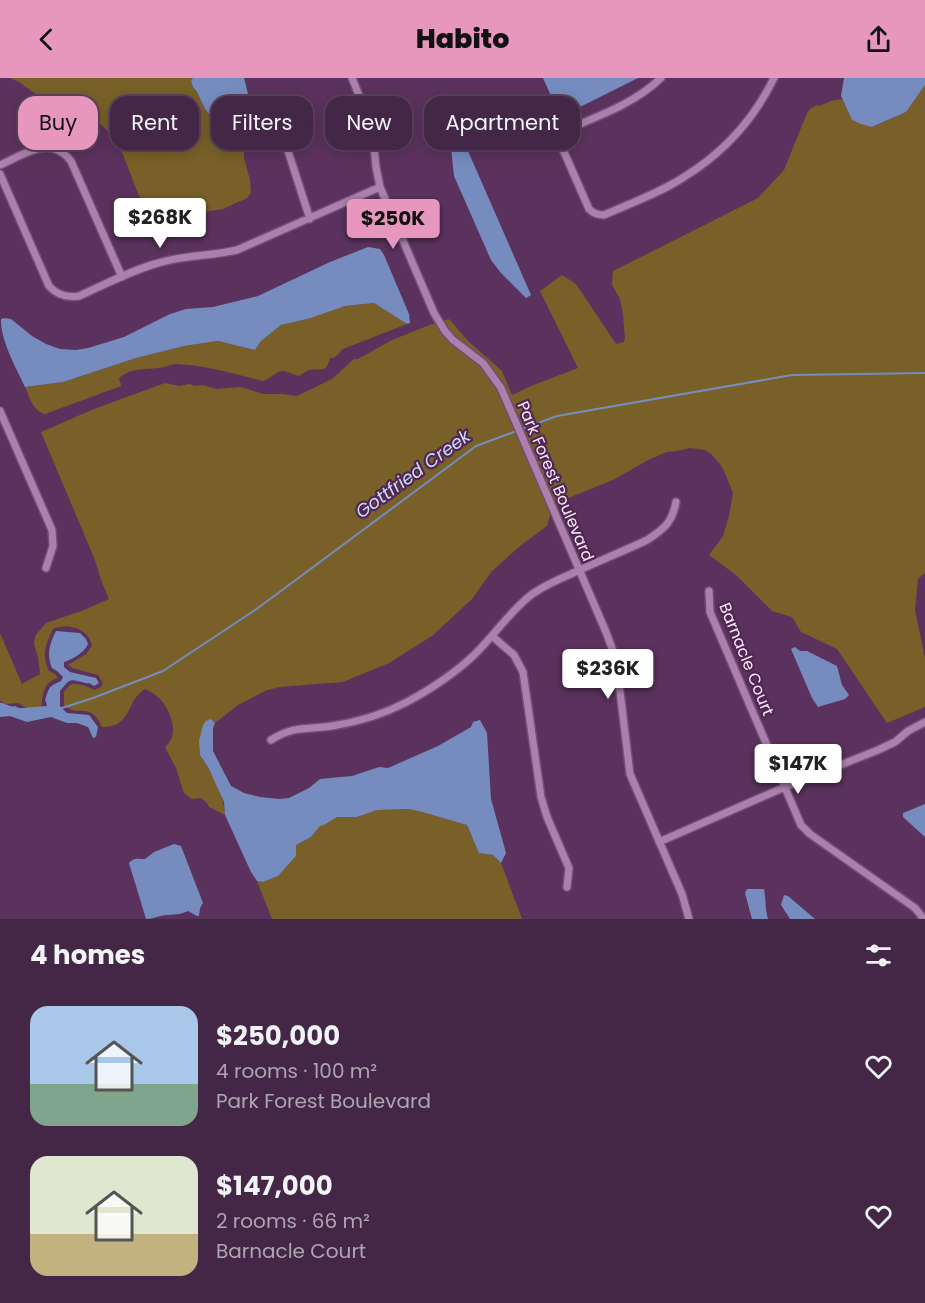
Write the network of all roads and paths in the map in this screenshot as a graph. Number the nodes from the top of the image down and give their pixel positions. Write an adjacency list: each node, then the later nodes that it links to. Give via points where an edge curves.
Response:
1 (352, 78): 7 (street, Park Forest Boulevard, via 372,127)
2 (661, 78): 3 (street, via 644,93 568,129 562,136 561,145 593,213 604,215 634,202 703,165 740,130)
3 (774, 78)
4 (288, 150): 8 (street)
5 (0, 165): 9 (street, via 43,147 66,154)
6 (0, 174): 9 (street, via 52,289 66,296 80,296)
7 (380, 187): 8 (street); 13 (street, Park Forest Boulevard, via 438,321 453,340 483,363 501,388)
8 (310, 219): 9 (street, via 237,250 164,261)
9 (122, 277)
10 (0, 411): 12 (street, via 52,530 53,546)
11 (676, 502): 13 (street, via 671,520 660,531)
12 (46, 568)
13 (579, 570): 15 (street, via 530,596); 19 (street, Park Forest Boulevard, via 613,651 630,774)
14 (709, 591): 18 (street, Barnacle Court, via 710,612)
15 (492, 636): 17 (street, via 451,675 403,704 349,723 291,730); 20 (street, via 514,655 523,672 541,797 569,868)
16 (925, 722): 18 (street, via 878,750)
17 (271, 740)
18 (785, 787): 19 (street); 22 (street, Barnacle Court, via 801,825 810,834 915,908)
19 (659, 843): 21 (street, Park Forest Boulevard)
20 (567, 887)
21 (689, 919)
22 (924, 919)

